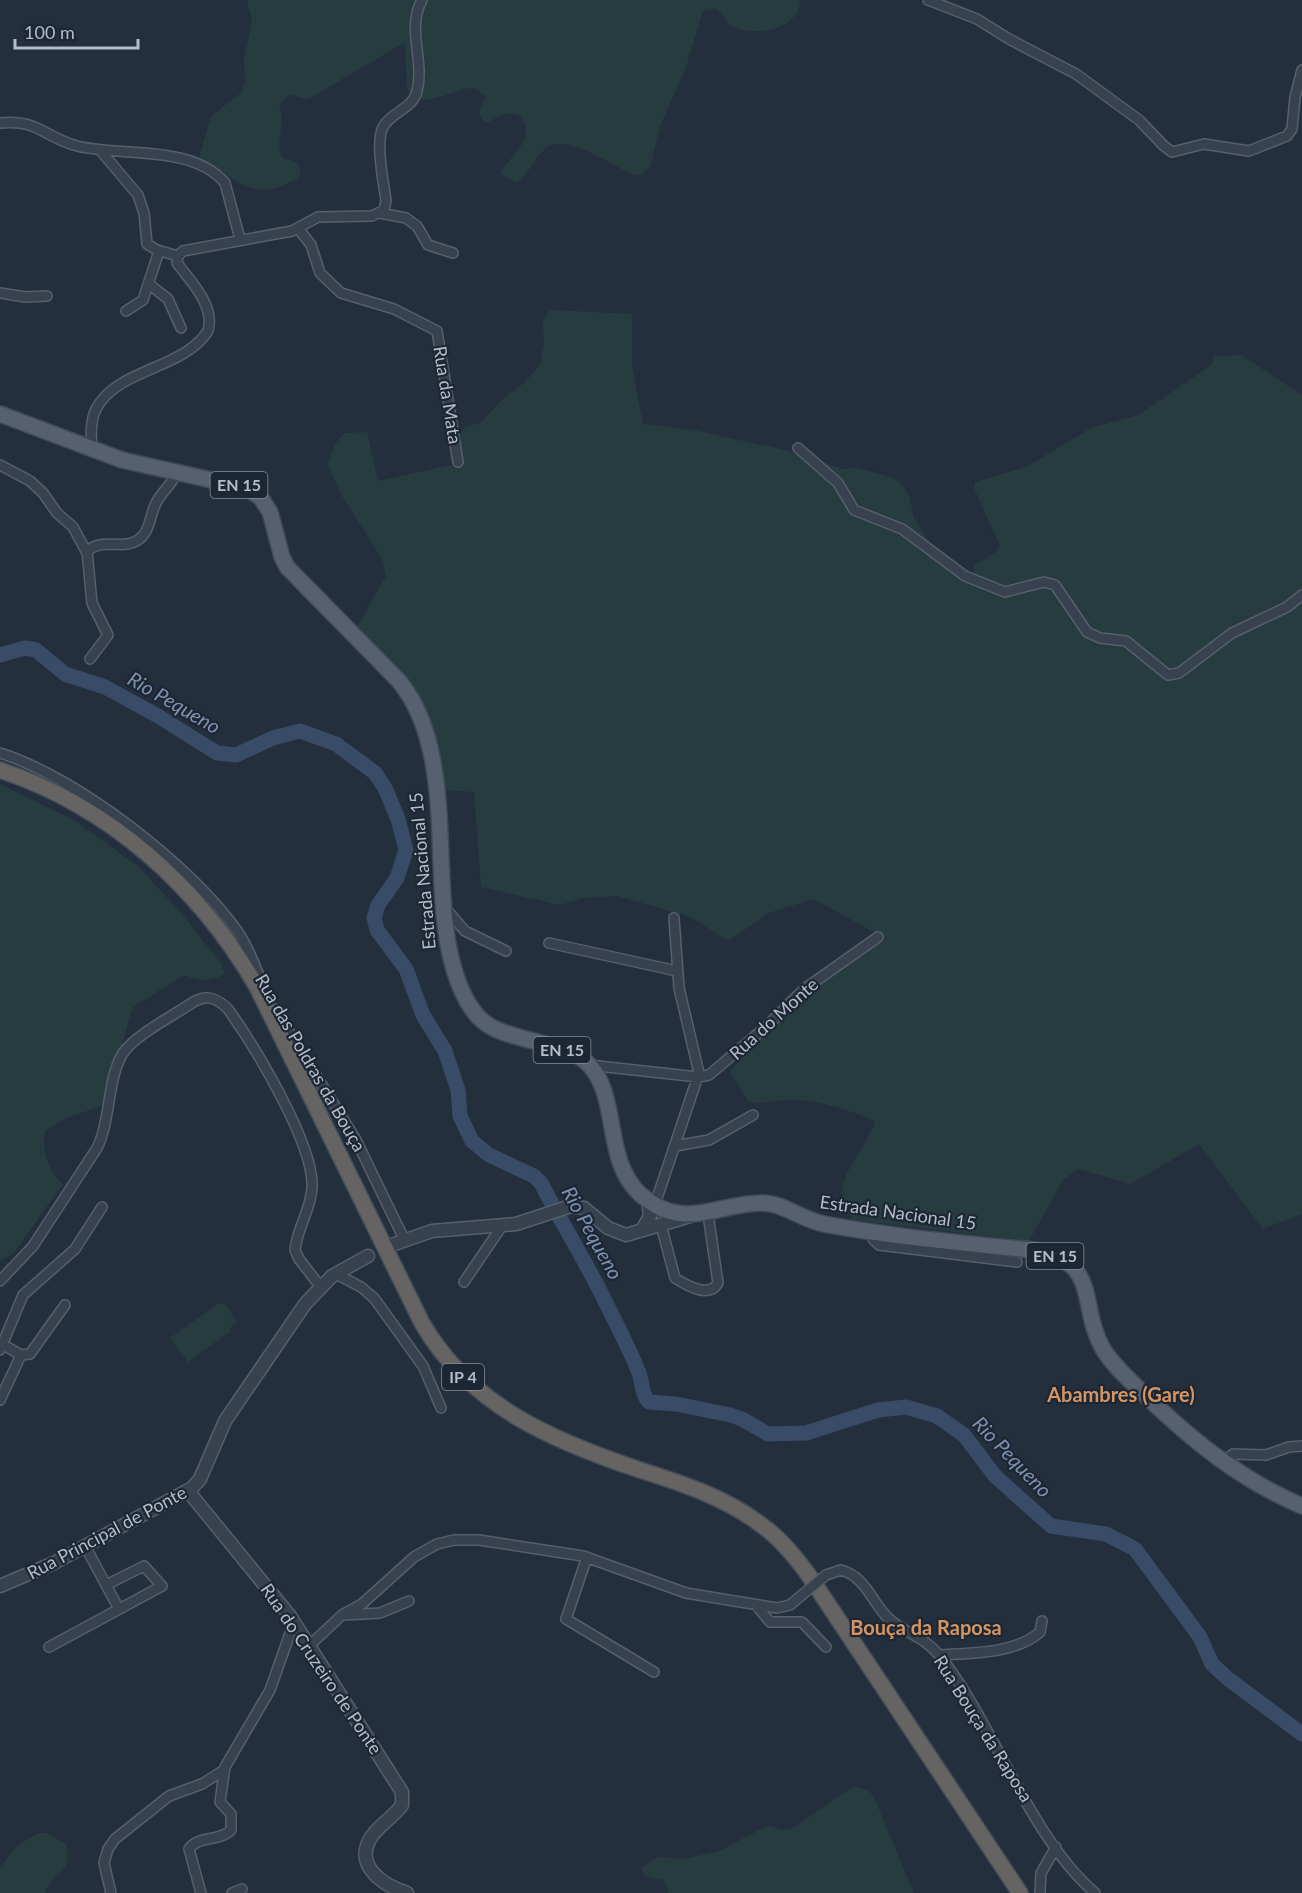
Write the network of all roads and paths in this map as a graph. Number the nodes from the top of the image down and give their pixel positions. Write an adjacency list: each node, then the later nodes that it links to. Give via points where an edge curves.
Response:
1 (422, 0): 6 (street, via 415,23 417,91 381,134 386,203)
2 (928, 0): 3 (street, via 977,19 1069,70 1139,120 1171,151 1207,144 1249,151 1285,137 1290,132)
3 (1302, 70)
4 (0, 123): 5 (street, via 30,123 68,143)
5 (100, 150): 8 (street, via 178,158 218,177 230,193); 9 (street, via 138,195 146,240)
6 (380, 213): 7 (street, via 318,217); 10 (street, via 406,218 417,226 428,245)
7 (298, 228): 8 (street); 20 (street, Rua da Mata, via 311,245 320,273 341,293 394,309 437,331)
8 (240, 239): 11 (street, via 186,250)
9 (159, 251): 11 (street); 12 (street)
10 (453, 253)
11 (178, 256): 19 (street, via 177,263 207,308 208,331 184,352 122,384 104,399 94,413)
12 (149, 284): 15 (street, via 143,300); 16 (street, via 168,299)
13 (0, 293): 14 (street)
14 (47, 296)
15 (126, 311)
16 (181, 328)
17 (0, 414): 19 (main road, Estrada Nacional 15 / EN 15)
18 (798, 447): 24 (street, via 838,483 850,506 862,516 902,529 951,568 996,590 1011,592 1044,582 1055,585 1087,632 1100,638 1126,640 1168,675 1179,673 1232,633 1278,612)
19 (92, 450): 22 (main road, Estrada Nacional 15 / EN 15)
20 (458, 462)
21 (0, 465): 23 (street, via 27,479 43,493 73,527)
22 (177, 472): 23 (street, via 156,502 142,537 128,544 97,545); 29 (main road, Estrada Nacional 15 / EN 15, via 240,485 261,498 270,512 282,557 294,575 412,699 426,733 437,795)
23 (87, 553): 25 (street, via 92,603 108,635)
24 (1302, 595)
25 (90, 659)
26 (0, 753): 44 (street, Rua das Poldras da Bouça, via 63,783 136,830 227,918 245,944 276,1011 358,1145)
27 (0, 770): 85 (highway, IP 4, via 58,792 126,835 166,871 226,938 257,987 422,1323 458,1372 497,1406 541,1432 709,1494 774,1534 817,1587)
28 (0, 778): 84 (highway, IP 4, via 48,797 112,836 162,879 219,944 250,993 417,1327 449,1374 490,1410 528,1434 687,1494 735,1518 770,1542 829,1619)
29 (443, 906): 33 (street, via 465,931); 35 (main road, Estrada Nacional 15 / EN 15, via 456,975 483,1021 572,1053)
30 (674, 918): 34 (street)
31 (878, 937): 36 (street, Rua do Monte, via 803,990 716,1071)
32 (549, 943): 34 (street)
33 (506, 951)
34 (677, 971): 36 (street)
35 (589, 1065): 36 (street); 41 (main road, EN 15, via 602,1088 620,1165)
36 (698, 1077): 38 (street)
37 (753, 1115): 38 (street, via 709,1140)
38 (675, 1146): 41 (street)
39 (102, 1207): 53 (street, via 75,1249 25,1293)
40 (702, 1214): 41 (main road, Estrada Nacional 15 / EN 15); 41 (street, via 718,1283 711,1289 700,1290 675,1278); 43 (main road, Estrada Nacional 15 / EN 15, via 767,1203 816,1222)
41 (655, 1217): 42 (street, via 630,1235 608,1228 581,1207)
42 (502, 1226): 44 (street, via 447,1228); 50 (street)
43 (874, 1230): 47 (street, via 873,1239 879,1245); 58 (main road, Estrada Nacional 15 / EN 15, via 1038,1251 1069,1264 1085,1286 1097,1335 1114,1364 1186,1435)
44 (404, 1239): 45 (street)
45 (386, 1247)
46 (368, 1256): 48 (street, Rua Principal de Ponte)
47 (1017, 1262)
48 (336, 1274): 51 (street, Rua Principal de Ponte); 56 (street, via 374,1299 423,1366)
49 (0, 1281): 51 (street, via 33,1246 99,1146 125,1051 195,1001 207,997 228,1009 273,1080 308,1161 312,1190 296,1253)
50 (464, 1282)
51 (320, 1287): 59 (street, Rua Principal de Ponte, via 235,1405 219,1431 200,1479)
52 (65, 1305): 54 (street, via 33,1351)
53 (1, 1347): 54 (street)
54 (21, 1355): 55 (street)
55 (0, 1400)
56 (441, 1408)
57 (1302, 1446): 58 (street, via 1266,1455 1233,1454)
58 (1223, 1462): 60 (main road, Estrada Nacional 15 / EN 15)
59 (188, 1491): 61 (street, Rua Principal de Ponte); 70 (street, Rua do Cruzeiro de Ponte)
60 (1302, 1506)
61 (85, 1546): 63 (street); 64 (street, Rua Principal de Ponte)
62 (587, 1557): 66 (street, via 686,1593); 68 (street, via 478,1540 445,1541 417,1554 364,1603); 76 (street, via 566,1619)
63 (106, 1584): 67 (street); 67 (street, via 144,1566 162,1586)
64 (0, 1586)
65 (409, 1601): 68 (street, via 380,1613)
66 (756, 1605): 74 (street, via 770,1622 802,1622); 75 (street, Rua Bouça da Raposa, bridge, via 790,1605 826,1575 841,1570 855,1577 888,1617)
67 (119, 1609): 73 (street)
68 (342, 1615): 71 (street)
69 (1042, 1621): 75 (street, via 1040,1632 1022,1644)
70 (294, 1622): 71 (street, Rua do Cruzeiro de Ponte); 72 (street)
71 (307, 1642): 72 (street); 83 (street, Rua do Cruzeiro de Ponte, via 404,1797 400,1808 369,1840 367,1853 370,1869 378,1879)
72 (286, 1644): 77 (street, via 268,1693)
73 (49, 1647)
74 (826, 1647)
75 (939, 1655): 78 (street, Rua Bouça da Raposa)
76 (654, 1672)
77 (224, 1770): 80 (street, via 200,1785 169,1796 113,1841 105,1863); 81 (street, via 220,1802 231,1813 231,1830 224,1836 192,1845 189,1854)
78 (1056, 1847): 86 (street, via 1041,1873); 87 (street, Rua Bouça da Raposa)
79 (242, 1889): 82 (street)
80 (111, 1893)
81 (201, 1893)
82 (232, 1893)
83 (406, 1893)
84 (1011, 1893)
85 (1020, 1893)
86 (1040, 1893)
87 (1095, 1893)

